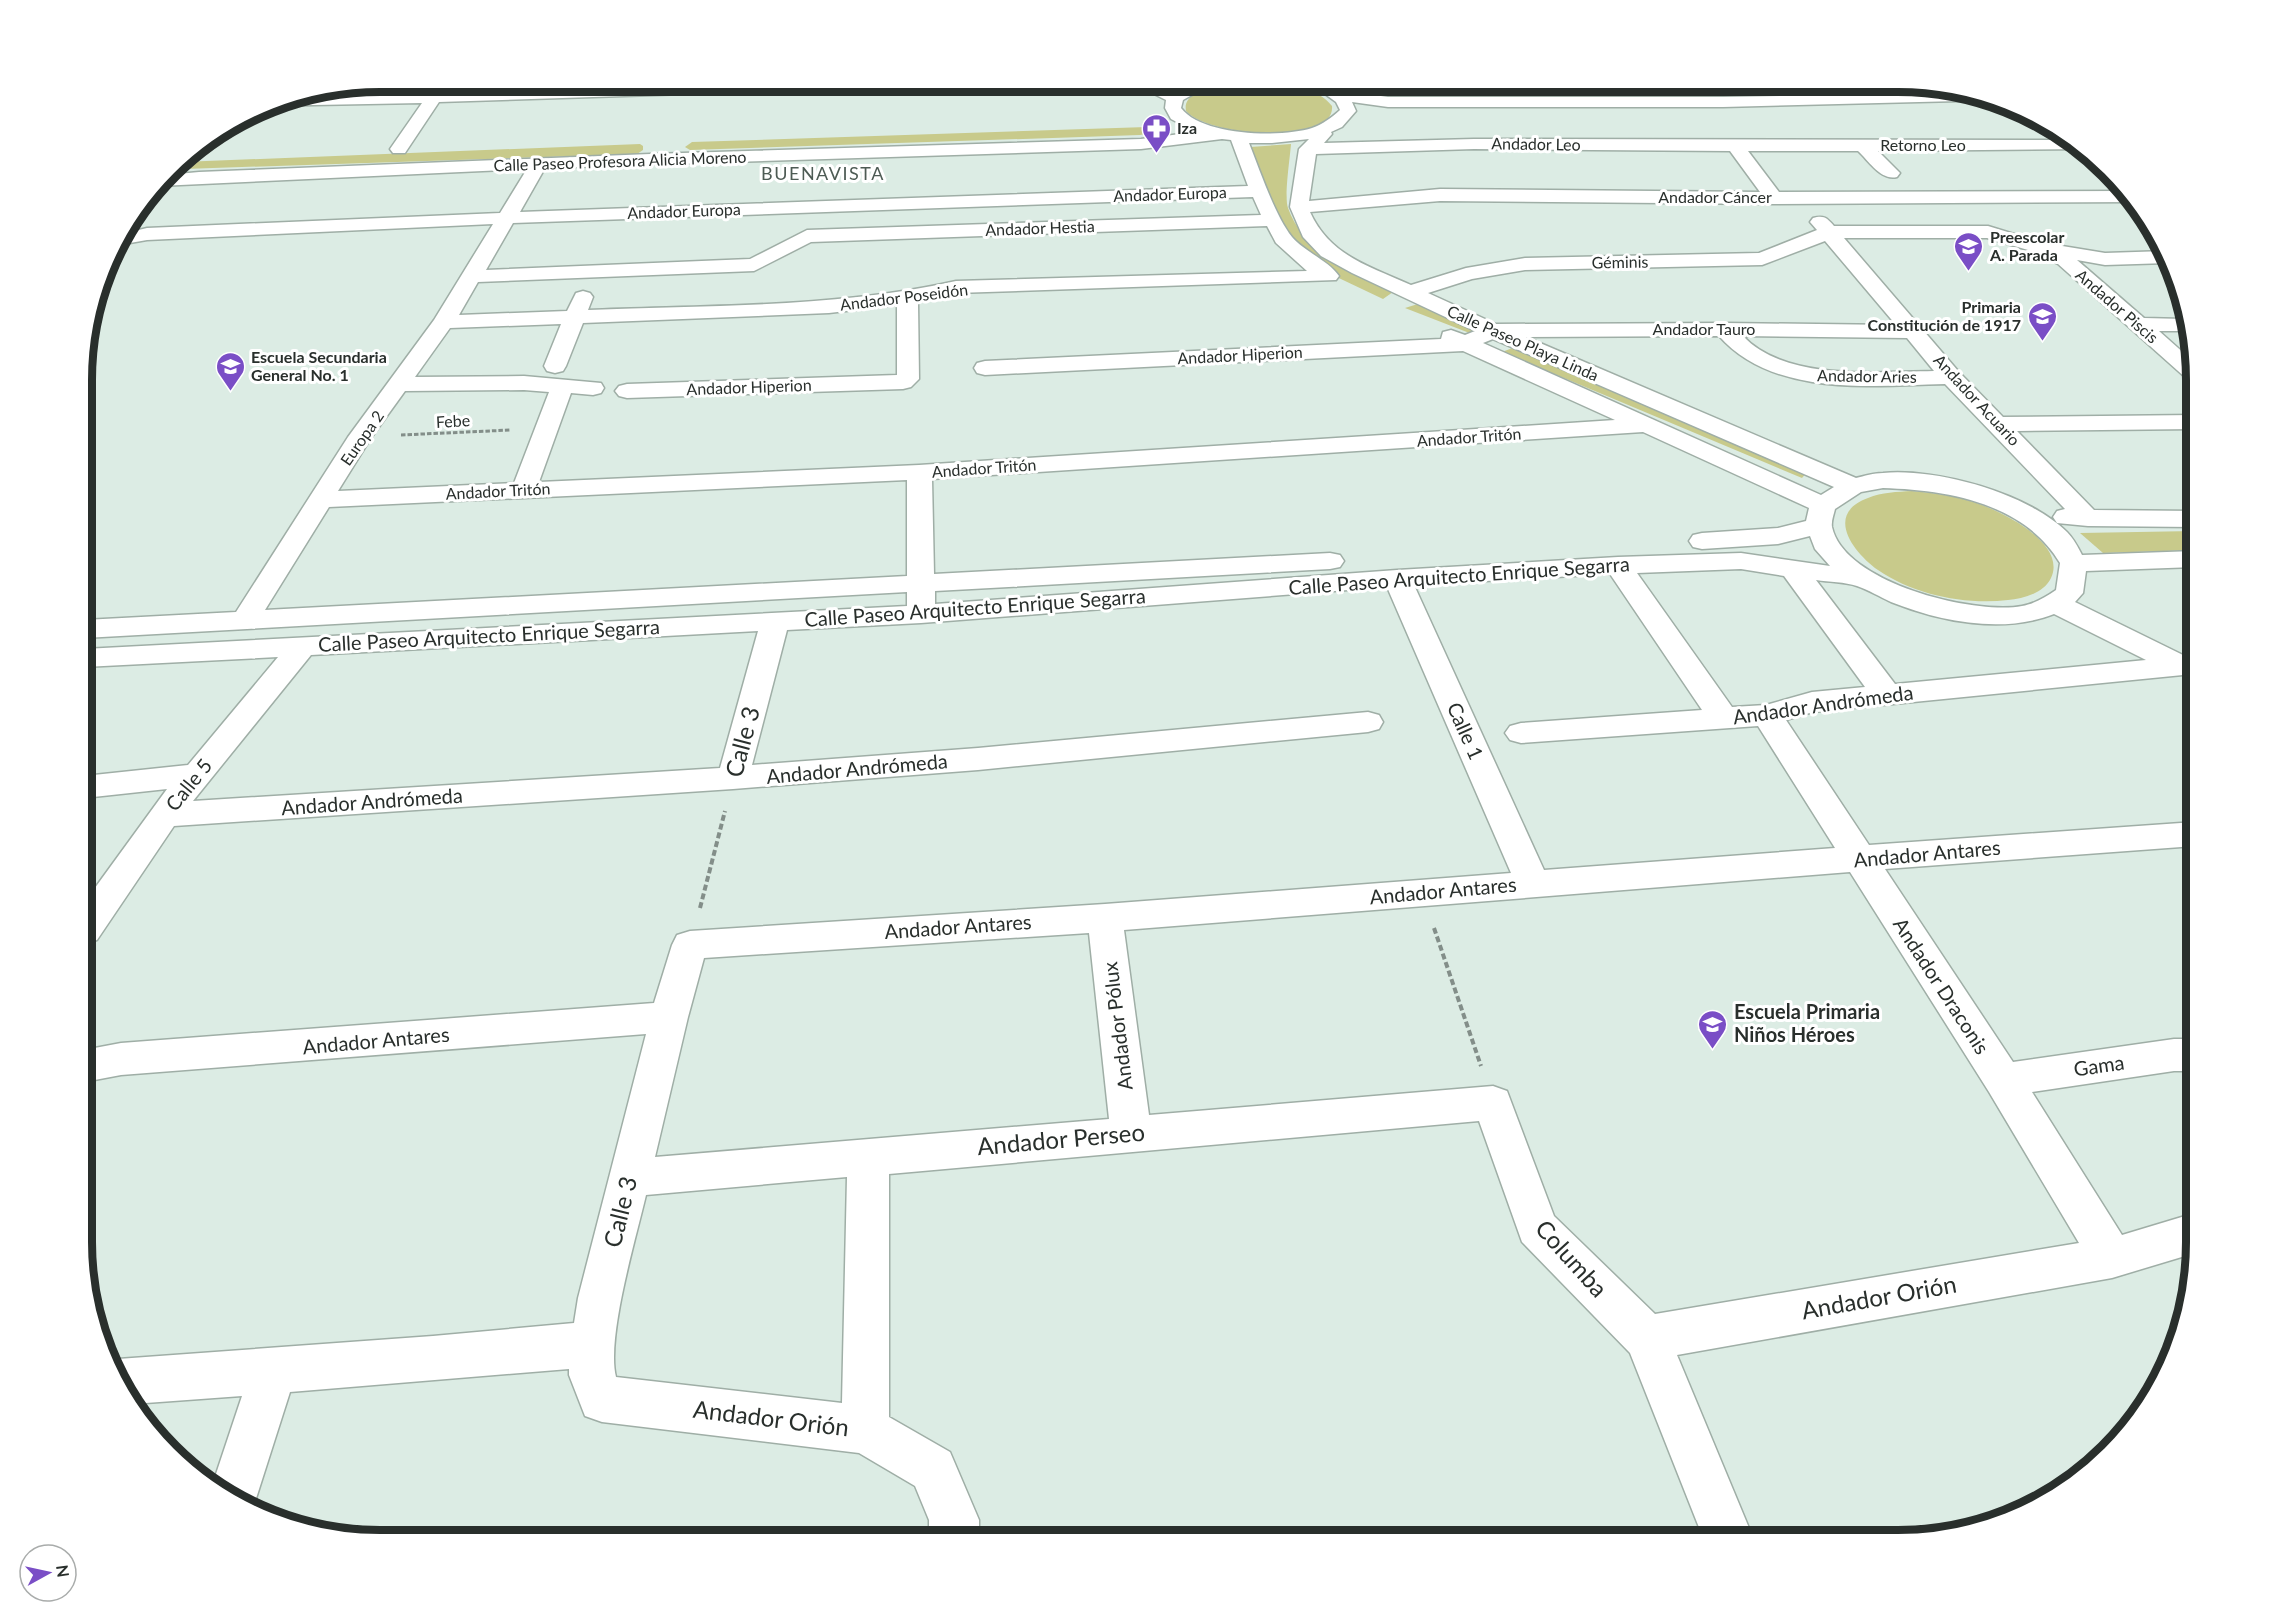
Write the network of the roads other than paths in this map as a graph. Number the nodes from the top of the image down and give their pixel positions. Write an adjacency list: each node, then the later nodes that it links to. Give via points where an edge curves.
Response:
1 (432, 92): 13 (street)
2 (626, 92): 13 (street)
3 (1161, 92): 12 (street)
4 (1182, 92): 12 (street)
5 (1333, 92): 14 (street)
6 (1354, 92): 14 (street)
7 (1515, 92): 15 (street)
8 (1718, 92): 18 (street)
9 (1915, 92): 10 (street)
10 (1933, 97): 11 (street); 18 (street)
11 (1954, 97)
12 (1175, 98): 19 (street, via 1176,114)
13 (428, 99): 16 (street); 29 (street, via 393,149)
14 (1349, 100): 17 (street); 21 (street, via 1343,120)
15 (1496, 101): 17 (street); 18 (street)
16 (302, 102)
17 (1430, 102): 22 (street)
18 (1723, 102): 25 (street)
19 (1186, 122): 20 (street); 23 (street)
20 (1162, 123)
21 (1330, 128): 23 (street, via 1272,138); 30 (street)
22 (1442, 134): 28 (street, Andador Leo); 30 (street, Andador Leo)
23 (1229, 135): 31 (street, Calle Paseo Profesora Alicia Moreno, via 1141,144); 36 (street)
24 (656, 141): 32 (street)
25 (1764, 145): 26 (street, Retorno Leo); 28 (street, Andador Leo)
26 (1862, 145): 27 (street, Retorno Leo); 34 (street)
27 (2065, 145)
28 (1735, 146): 39 (street)
29 (423, 148)
30 (1308, 149): 44 (street)
31 (830, 154): 32 (street, Calle Paseo Profesora Alicia Moreno); 43 (street)
32 (650, 159): 33 (street, Calle Paseo Profesora Alicia Moreno)
33 (539, 164): 35 (street, Calle Paseo Profesora Alicia Moreno); 45 (street, Europa 2)
34 (1891, 173)
35 (172, 180)
36 (1259, 190): 37 (street, Andador Europa); 46 (street)
37 (1114, 196): 42 (street, Andador Europa); 47 (street)
38 (2120, 197): 41 (street, Andador Cáncer)
39 (1774, 198): 40 (street, Andador Cáncer); 44 (street, Andador Cáncer, via 1440,195)
40 (1799, 198): 41 (street, Andador Cáncer); 49 (street, Andador Acuario)
41 (1980, 198): 52 (street, Andador Piscis)
42 (1004, 200): 43 (street, Andador Europa); 48 (street)
43 (813, 206): 45 (street, Andador Europa); 50 (street)
44 (1299, 207): 58 (street, Calle Paseo Playa Linda, via 1310,233 1328,252)
45 (505, 218): 51 (street, Andador Europa, via 147,234); 56 (street, Europa 2)
46 (1273, 220): 47 (street, Andador Hestia); 57 (street, via 1283,239)
47 (1121, 225): 48 (street, Andador Hestia)
48 (1006, 228): 50 (street, Andador Hestia)
49 (1830, 232): 52 (street, via 1988,232); 58 (street, Géminis, via 1761,259 1497,266 1453,276); 69 (street, Andador Acuario)
50 (807, 236): 54 (street)
51 (128, 238)
52 (2041, 248): 53 (street, via 2105,259); 65 (street, Andador Piscis, via 2065,261)
53 (2158, 257)
54 (754, 265): 55 (street); 61 (street)
55 (593, 273): 56 (street); 62 (street)
56 (470, 276): 63 (street, Europa 2)
57 (1329, 276): 59 (street, Andador Poseidón, via 956,287); 60 (street)
58 (1410, 293): 68 (street, Calle Paseo Playa Linda)
59 (907, 298): 61 (street, Andador Poseidón, via 829,307); 77 (street, Andador Hiperion, via 906,381)
60 (1371, 298)
61 (745, 310): 62 (street, Andador Poseidón)
62 (575, 316): 63 (street, Andador Poseidón); 73 (street)
63 (444, 322): 75 (street, Europa 2)
64 (1423, 324): 70 (street, Calle Paseo Playa Linda)
65 (2138, 324): 66 (street); 71 (street, Andador Piscis)
66 (2180, 325)
67 (1725, 328): 68 (street, Andador Tauro); 69 (street, Andador Tauro); 74 (street, Andador Aries, via 1744,349 1806,374 1868,378)
68 (1493, 331): 70 (street, Andador Hiperion); 82 (street, Calle Paseo Playa Linda)
69 (1915, 332): 74 (street, Andador Acuario)
70 (1464, 344): 72 (street, Andador Hiperion); 80 (street, Calle Paseo Playa Linda)
71 (2185, 365)
72 (985, 368)
73 (559, 376): 75 (street, via 512,383); 76 (street); 83 (street, via 547,429)
74 (1951, 376): 79 (street, Andador Acuario)
75 (400, 384): 84 (street, Europa 2)
76 (593, 388)
77 (627, 391)
78 (2186, 422): 79 (street)
79 (1998, 424): 87 (street, Andador Acuario)
80 (1648, 425): 81 (street, Andador Tritón); 85 (street, Calle Paseo Playa Linda)
81 (919, 472): 83 (street, Andador Tritón); 95 (street)
82 (1853, 486): 85 (street, Calle Paseo Arquitecto Enrique Segarra); 86 (street, via 1883,480 1918,480 1995,499)
83 (524, 489): 84 (street, Andador Tritón)
84 (319, 501): 98 (street, Europa 2)
85 (1821, 515): 94 (street, via 1826,544 1841,562); 95 (street, Calle Paseo Arquitecto Enrique Segarra, via 1778,536 1736,540)
86 (2029, 516): 87 (street); 90 (street, via 2058,538)
87 (2088, 518): 88 (street)
88 (2186, 519)
89 (2186, 559): 90 (street)
90 (2073, 563): 96 (street)
91 (1618, 565): 92 (street, Calle Paseo Arquitecto Enrique Segarra, via 1741,561); 93 (street, Calle Paseo Arquitecto Enrique Segarra); 107 (street)
92 (1792, 567): 94 (street, Calle Paseo Arquitecto Enrique Segarra); 105 (street)
93 (1397, 578): 97 (street, Calle Paseo Arquitecto Enrique Segarra); 116 (street, Calle 1)
94 (1864, 579): 96 (street, via 1912,602 1966,614 2018,615)
95 (920, 583): 97 (street); 98 (street, Calle Paseo Arquitecto Enrique Segarra)
96 (2062, 598): 103 (street)
97 (921, 614): 99 (street, Calle Paseo Arquitecto Enrique Segarra)
98 (244, 621): 100 (street, Calle Paseo Arquitecto Enrique Segarra)
99 (775, 621): 101 (street, Calle Paseo Arquitecto Enrique Segarra); 111 (street, Calle 3)
100 (92, 629)
101 (303, 646): 102 (street, Calle Paseo Arquitecto Enrique Segarra); 110 (street, Calle 5)
102 (92, 658)
103 (2186, 660)
104 (2186, 664): 105 (street, Andador Andrómeda)
105 (1887, 695): 106 (street, Andador Andrómeda, via 1812,702)
106 (1767, 715): 107 (street, Andador Andrómeda); 115 (street, Andador Draconis)
107 (1723, 718): 109 (street, Andador Andrómeda)
108 (1368, 722): 111 (street, Andador Andrómeda)
109 (1521, 733)
110 (195, 775): 112 (street); 113 (street, Calle 5)
111 (733, 778): 113 (street, Andador Andrómeda)
112 (92, 786)
113 (164, 815): 117 (street, Calle 5)
114 (2186, 835): 115 (street, Andador Antares)
115 (1859, 860): 116 (street, Andador Antares); 123 (street, Andador Draconis)
116 (1533, 884): 118 (street, Andador Antares)
117 (92, 918)
118 (1106, 918): 119 (street, Andador Antares); 125 (street, Andador Pólux)
119 (690, 945): 120 (street, Calle 3)
120 (669, 1017): 122 (street, Andador Antares, via 122,1059); 127 (street, Calle 3)
121 (2186, 1055): 123 (street, Gama)
122 (92, 1065)
123 (2003, 1080): 129 (street, Andador Draconis)
124 (1493, 1103): 125 (street, Andador Perseo); 130 (street, Columba, via 1537,1228)
125 (1131, 1134): 126 (street, Andador Perseo)
126 (868, 1158): 127 (street, Andador Perseo); 134 (street)
127 (630, 1178): 131 (street, Calle 3, via 600,1298)
128 (2186, 1236): 129 (street, Andador Orión)
129 (2112, 1258): 130 (street, Andador Orión)
130 (1647, 1338): 137 (street, Columba)
131 (593, 1344): 132 (street); 134 (street, Andador Orión, via 592,1375 602,1399)
132 (274, 1370): 133 (street); 135 (street)
133 (127, 1381)
134 (865, 1430): 136 (street, Andador Orión, via 933,1469)
135 (235, 1491)
136 (954, 1530)
137 (1724, 1530)

